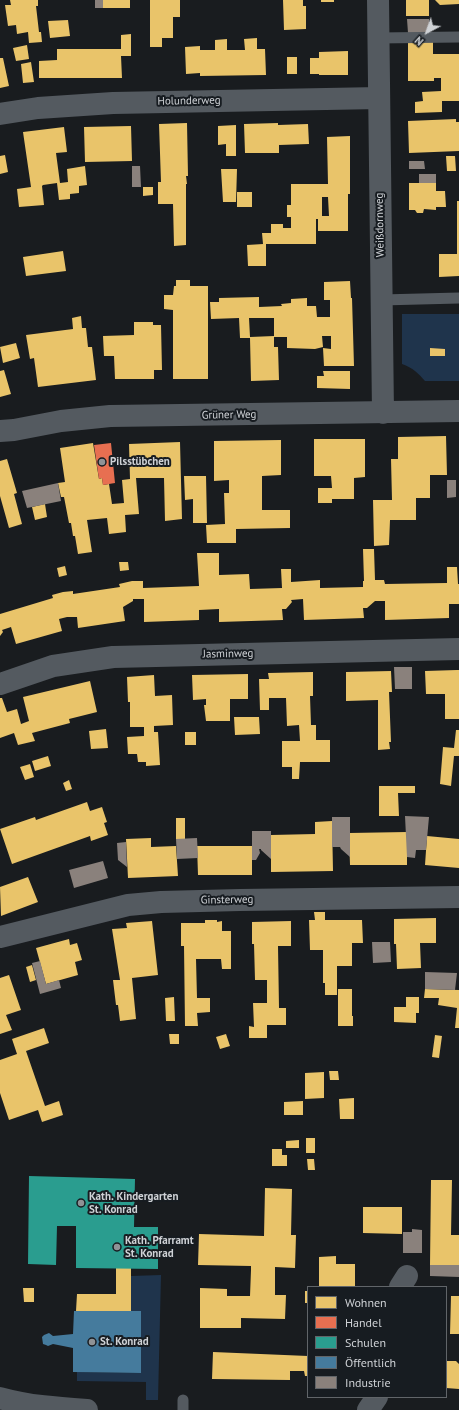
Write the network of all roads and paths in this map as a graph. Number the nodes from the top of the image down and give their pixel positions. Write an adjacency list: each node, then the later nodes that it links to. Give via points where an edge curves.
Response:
1 (378, 0): 3 (street, Weißdornweg)
2 (459, 37): 3 (lane)
3 (378, 38): 4 (street, Weißdornweg)
4 (379, 98): 5 (street, Holunderweg, via 113,103 38,108); 7 (street, Weißdornweg)
5 (0, 114)
6 (459, 298): 7 (lane)
7 (381, 300): 9 (street, Weißdornweg)
8 (459, 411): 9 (street, Grüner Weg)
9 (383, 413): 10 (street, Grüner Weg, via 110,416)
10 (0, 431)
11 (459, 649): 12 (street, Jasminweg, via 113,657 52,666)
12 (0, 684)
13 (459, 897): 14 (street, Ginsterweg, via 134,904)
14 (0, 937)
15 (0, 1398): 17 (street, via 51,1408)
16 (376, 1398): 18 (street)
17 (87, 1410)
18 (368, 1410)

